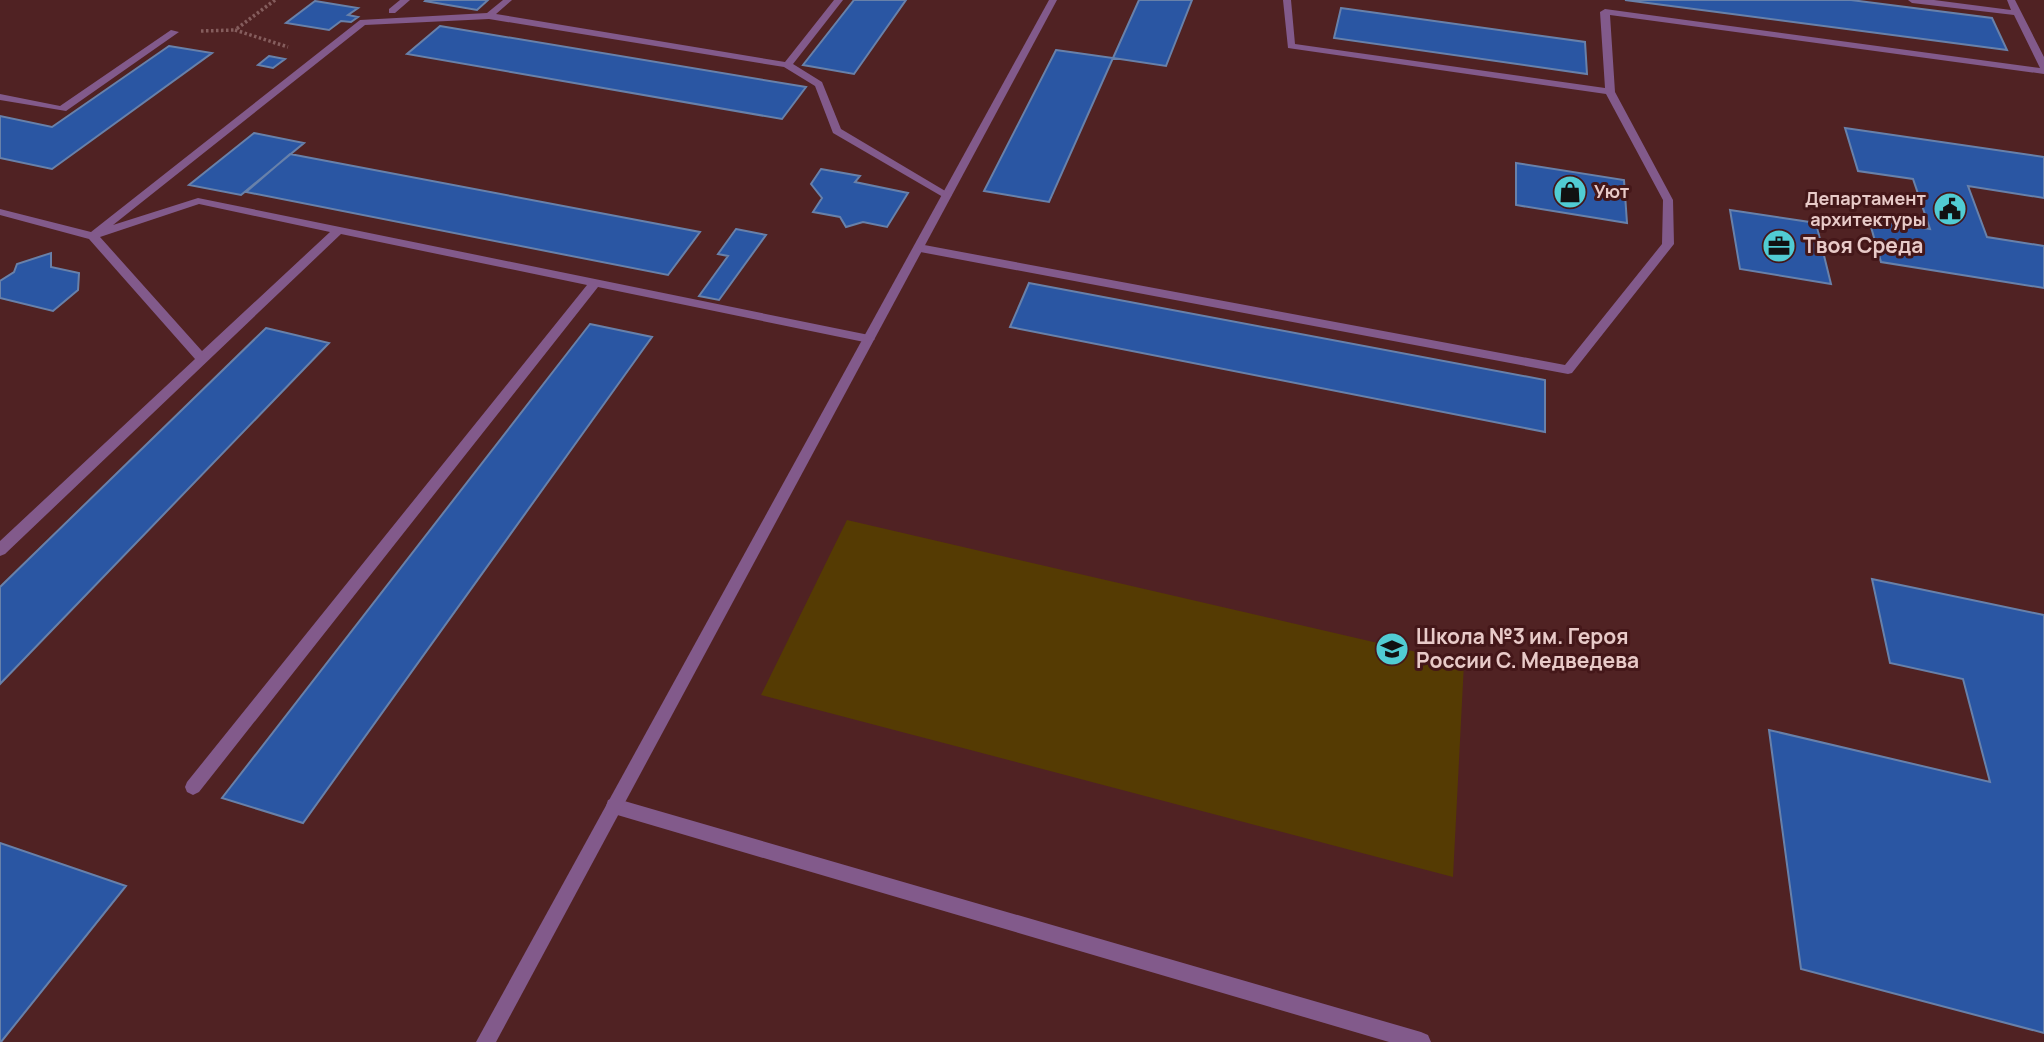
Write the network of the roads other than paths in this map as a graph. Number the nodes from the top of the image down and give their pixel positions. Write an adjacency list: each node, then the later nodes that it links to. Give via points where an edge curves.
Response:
1 (406, 0): 8 (street)
2 (508, 0): 10 (street)
3 (839, 0): 12 (street)
4 (1053, 0): 16 (street)
5 (1287, 0): 14 (street, via 1291,46)
6 (1912, 0): 9 (street)
7 (2011, 0): 9 (street)
8 (392, 12)
9 (2017, 13): 13 (street)
10 (489, 16): 12 (street); 19 (street, via 363,22)
11 (174, 32): 15 (street, via 62,109)
12 (787, 65): 16 (street, via 819,84 837,131)
13 (2044, 69): 14 (street, via 1605,12)
14 (1610, 92): 20 (street, via 1668,200 1668,244 1568,370)
15 (0, 96)
16 (947, 195): 20 (street)
17 (0, 212): 19 (street)
18 (338, 230): 19 (street, via 198,201); 21 (street); 23 (street)
19 (93, 236): 23 (street)
20 (919, 247): 22 (street)
21 (595, 283): 22 (street); 25 (street)
22 (869, 339): 26 (street)
23 (202, 359): 24 (street)
24 (0, 550)
25 (192, 788)
26 (614, 806): 27 (street); 28 (street)
27 (486, 1042)
28 (1421, 1042)

